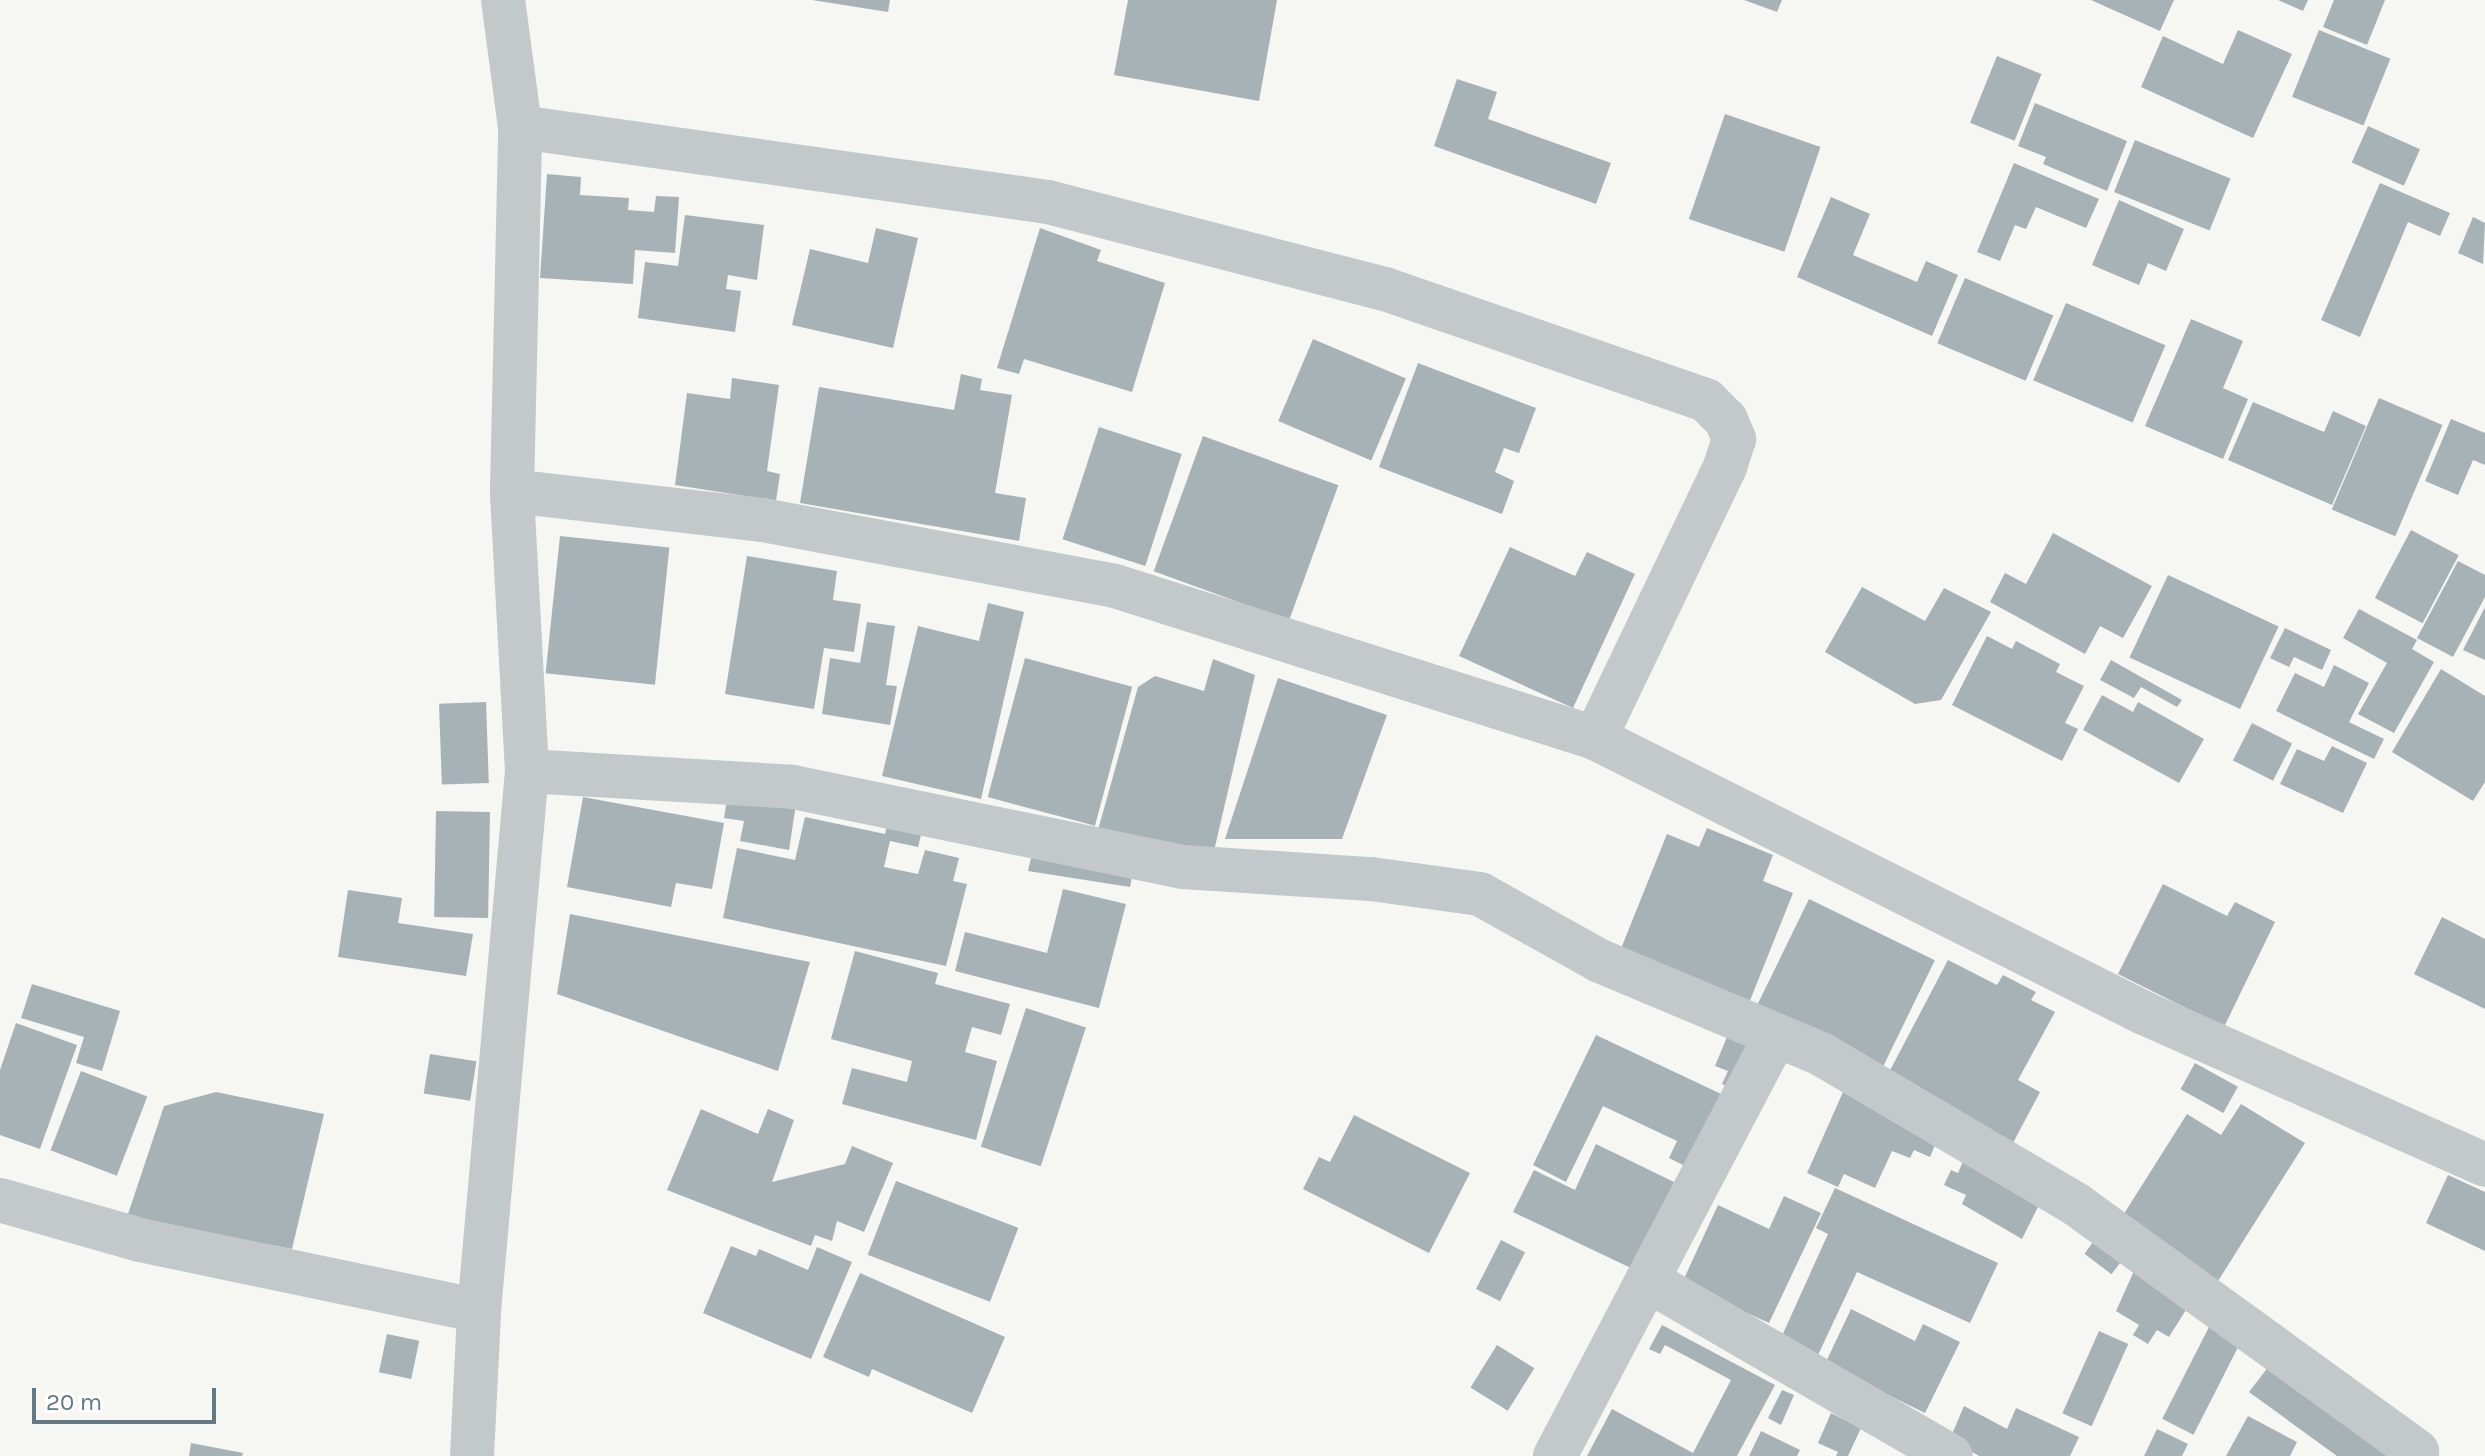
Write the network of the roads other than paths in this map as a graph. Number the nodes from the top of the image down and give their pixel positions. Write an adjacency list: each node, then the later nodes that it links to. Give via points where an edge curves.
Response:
1 (503, 0): 2 (street)
2 (520, 127): 3 (street); 4 (street, via 1048,202 1385,289 1706,400 1726,420 1734,439 1725,467)
3 (512, 491): 4 (street, via 763,520 1115,586); 5 (street)
4 (1595, 738): 7 (street, via 2144,1013)
5 (527, 771): 6 (street, via 793,787 1183,867 1371,879 1480,894 1600,961); 10 (street)
6 (1776, 1035): 9 (street); 11 (street, via 1821,1054 2077,1205)
7 (2485, 1165)
8 (0, 1200): 10 (street, via 140,1240)
9 (1647, 1280): 13 (street); 14 (street)
10 (479, 1311): 12 (street)
11 (2417, 1451)
12 (472, 1456)
13 (1555, 1456)
14 (1951, 1456)

